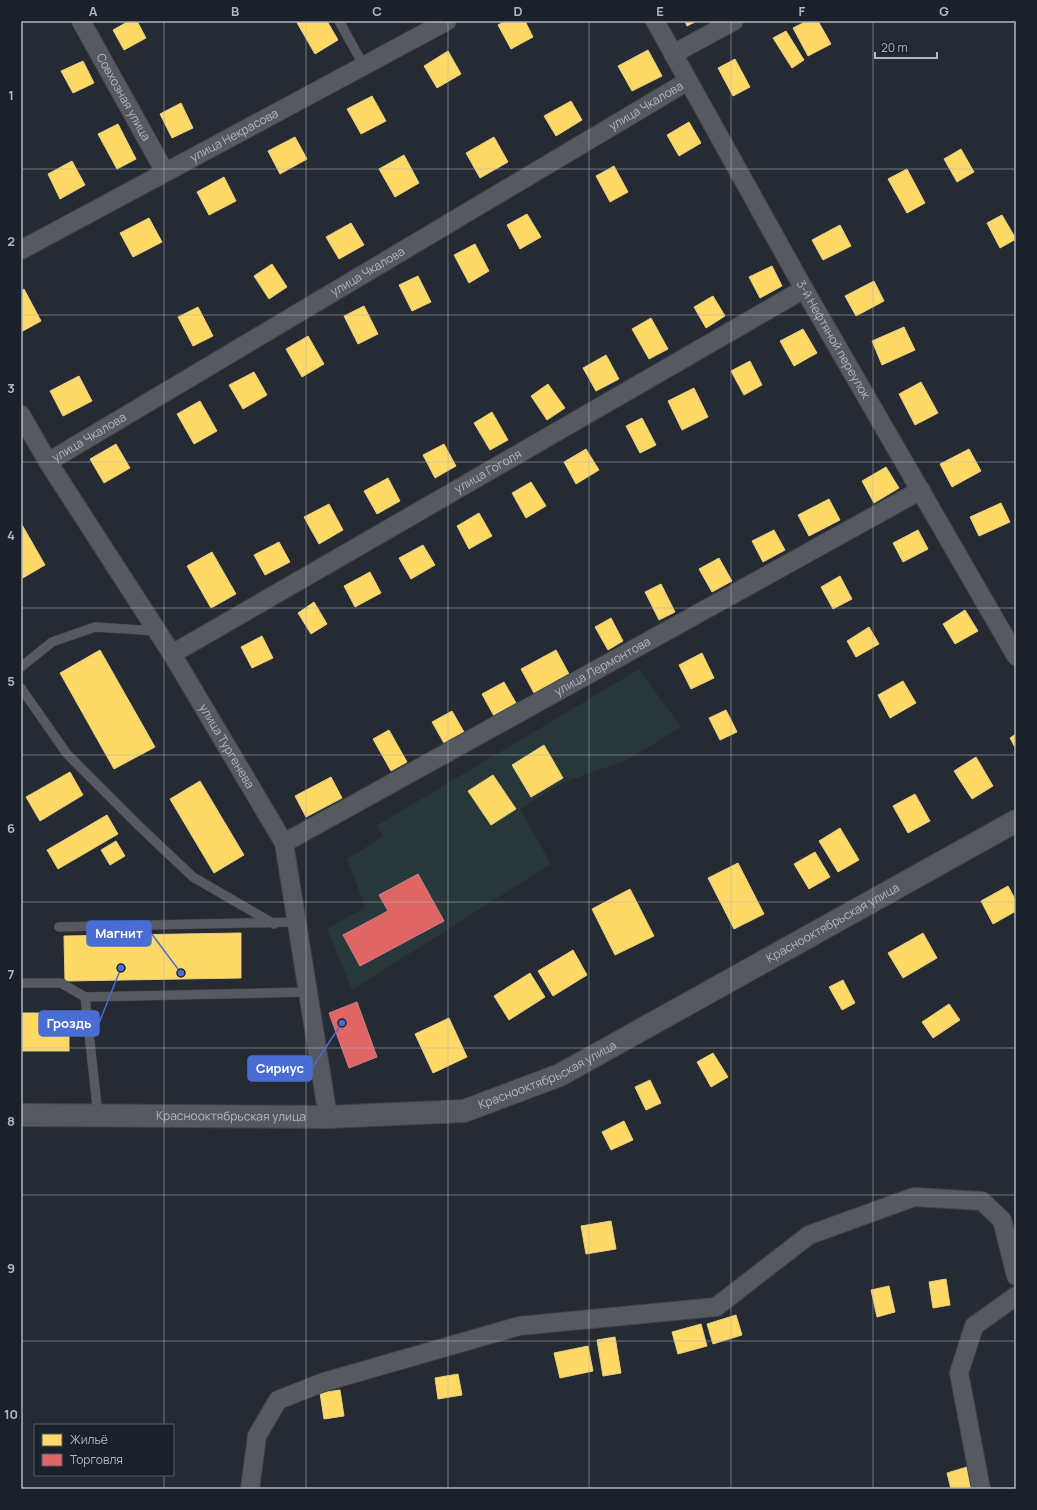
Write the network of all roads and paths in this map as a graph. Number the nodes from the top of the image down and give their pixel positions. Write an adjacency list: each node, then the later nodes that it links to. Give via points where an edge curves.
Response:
1 (81, 21): 9 (street, Совхозная улица)
2 (338, 21): 7 (lane)
3 (448, 21): 7 (street, улица Некрасова)
4 (655, 21): 6 (street, 3-й Нефтяной переулок)
5 (734, 21): 6 (street)
6 (673, 54): 8 (street, 3-й Нефтяной переулок)
7 (364, 66): 9 (street, улица Некрасова)
8 (688, 82): 11 (street, 3-й Нефтяной переулок); 13 (street, улица Чкалова)
9 (165, 172): 10 (street, улица Некрасова)
10 (21, 250)
11 (804, 289): 14 (street, 3-й Нефтяной переулок); 16 (street, улица Гоголя)
12 (21, 415): 13 (street, улица Тургенева)
13 (48, 462): 15 (street, улица Тургенева)
14 (921, 490): 17 (street, 3-й Нефтяной переулок); 21 (street, улица Лермонтова)
15 (157, 630): 16 (street, улица Тургенева); 18 (lane, via 95,627 52,642)
16 (172, 654): 21 (street, улица Тургенева)
17 (1016, 656)
18 (21, 667)
19 (21, 688): 23 (lane, via 67,754 193,877)
20 (1016, 821): 30 (street, Краснооктябрьская улица, via 560,1075 464,1111)
21 (284, 843): 22 (street, улица Тургенева)
22 (297, 922): 23 (lane); 26 (street, улица Тургенева)
23 (274, 924): 24 (lane)
24 (59, 927)
25 (21, 983): 27 (lane, via 61,983)
26 (308, 992): 27 (lane); 30 (street, улица Тургенева)
27 (85, 997): 29 (lane)
28 (21, 1115): 29 (street, Краснооктябрьская улица)
29 (98, 1115): 30 (street, Краснооктябрьская улица)
30 (328, 1117)
31 (1016, 1276): 33 (street, via 1002,1220 982,1201 914,1197 808,1235 716,1307 519,1326 324,1382 278,1400 257,1436)
32 (1016, 1296): 34 (street, via 974,1326 959,1373)
33 (250, 1489)
34 (981, 1489)

